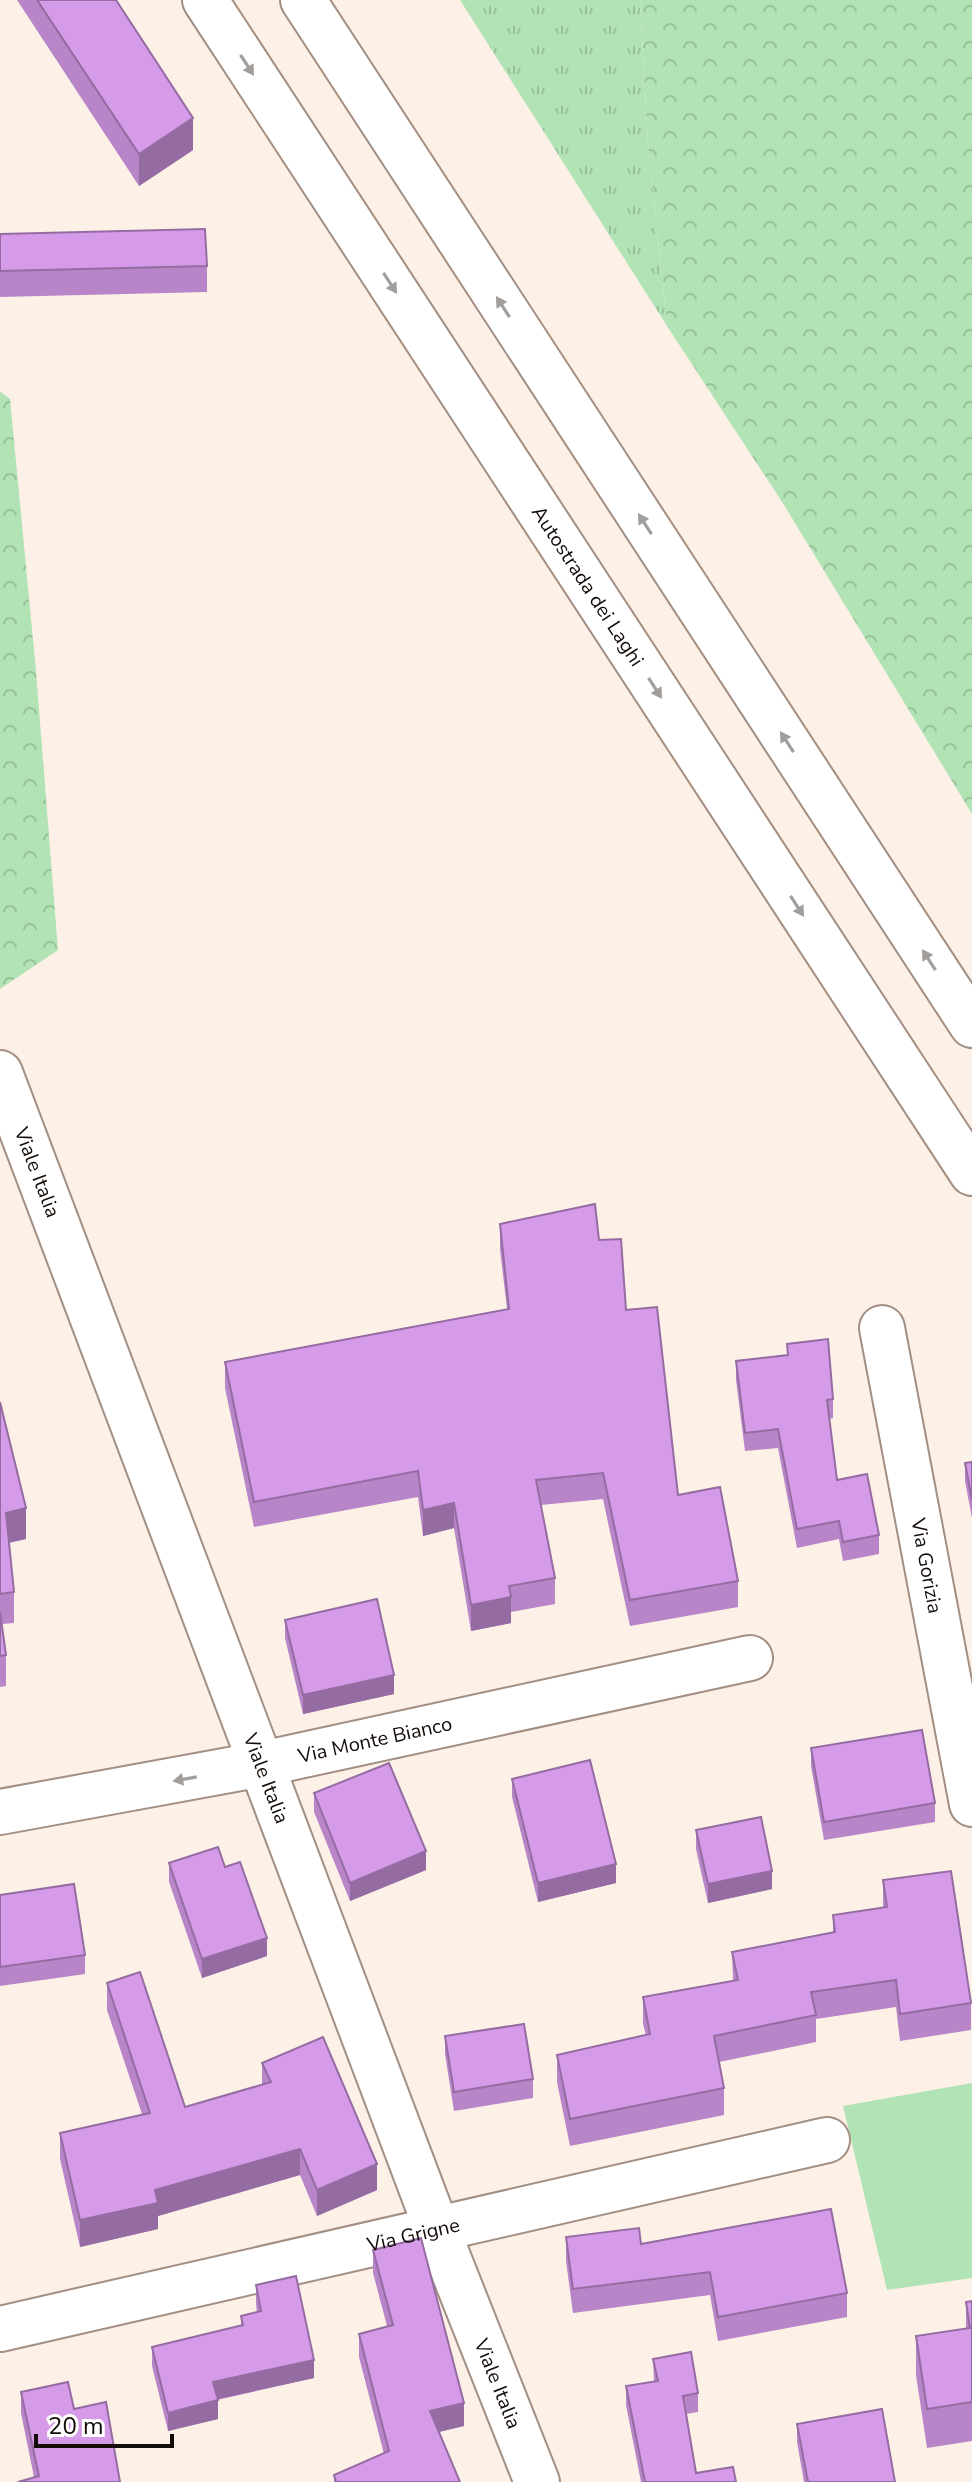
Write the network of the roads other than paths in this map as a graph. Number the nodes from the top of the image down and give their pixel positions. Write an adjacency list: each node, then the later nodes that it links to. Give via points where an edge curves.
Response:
1 (205, 0): 5 (main road, Autostrada dei Laghi, one-way to 5)
2 (303, 0): 3 (main road, one-way to 2)
3 (972, 1025)
4 (0, 1073): 8 (main road, Viale Italia)
5 (972, 1173)
6 (882, 1328): 9 (main road, Via Gorizia)
7 (750, 1658): 8 (main road, Via Monte Bianco)
8 (262, 1764): 10 (main road, Via Monte Bianco, one-way to 10); 12 (main road, Viale Italia)
9 (972, 1804)
10 (0, 1812)
11 (827, 2140): 12 (main road, Via Grigne)
12 (436, 2227): 13 (main road, Via Grigne); 14 (main road, Viale Italia)
13 (0, 2329)
14 (537, 2482)

